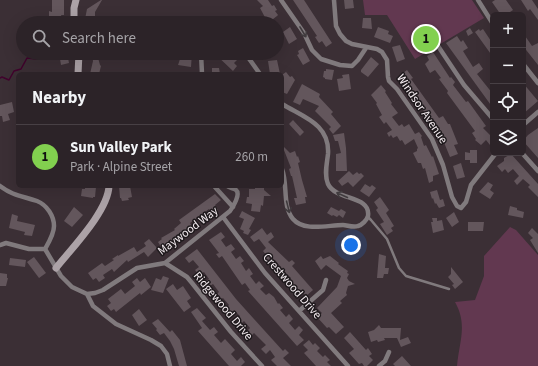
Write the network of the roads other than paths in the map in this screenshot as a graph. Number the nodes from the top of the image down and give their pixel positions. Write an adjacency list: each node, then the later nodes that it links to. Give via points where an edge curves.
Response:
1 (76, 0): 5 (street)
2 (281, 0): 8 (street, one-way to 8, via 304,33 312,50 321,59 340,66 352,66)
3 (334, 0): 8 (street, via 335,19 340,34 346,41)
4 (478, 0): 6 (street)
5 (74, 16)
6 (490, 19)
7 (434, 40): 19 (street, via 464,85)
8 (366, 48): 21 (street, Windsor Avenue, via 382,52 387,60 389,81 432,138 457,206 461,208 471,185)
9 (79, 60): 13 (street)
10 (201, 60): 14 (street)
11 (250, 60): 15 (street)
12 (526, 68): 16 (street)
13 (78, 72)
14 (202, 72)
15 (259, 72)
16 (538, 83)
17 (284, 105): 31 (street, one-way to 17, via 365,204 338,194 328,184 325,134 310,119)
18 (538, 112): 20 (street)
19 (490, 115)
20 (526, 122)
21 (494, 156)
22 (525, 156): 23 (street)
23 (538, 171)
24 (284, 183): 31 (street, one-way to 31, via 288,210 293,219 302,225 356,227 364,223)
25 (0, 186): 33 (street, via 8,193 43,204 48,209 54,225)
26 (109, 188): 35 (street, via 106,201 96,218)
27 (216, 188): 29 (street, Maywood Way)
28 (232, 188): 29 (street, Maywood Way, via 236,190 237,195)
29 (233, 207): 30 (street, Maywood Way)
30 (223, 217): 34 (street, Maywood Way); 39 (street, Crestwood Drive, via 265,273)
31 (368, 217): 37 (lane, via 387,239 399,268 406,276)
32 (0, 245): 33 (street, via 6,243 29,249)
33 (46, 249): 35 (street)
34 (165, 263): 38 (street, Maywood Way, via 138,268 103,290); 42 (street, Ridgewood Drive, via 187,277)
35 (56, 268): 38 (street, via 72,287)
36 (326, 280): 39 (street, via 323,290)
37 (449, 289)
38 (87, 294): 41 (street, via 93,306 111,321 161,346 167,354)
39 (299, 312): 43 (street, Crestwood Drive)
40 (389, 352): 44 (street)
41 (170, 366)
42 (262, 366)
43 (348, 366)
44 (379, 366)

